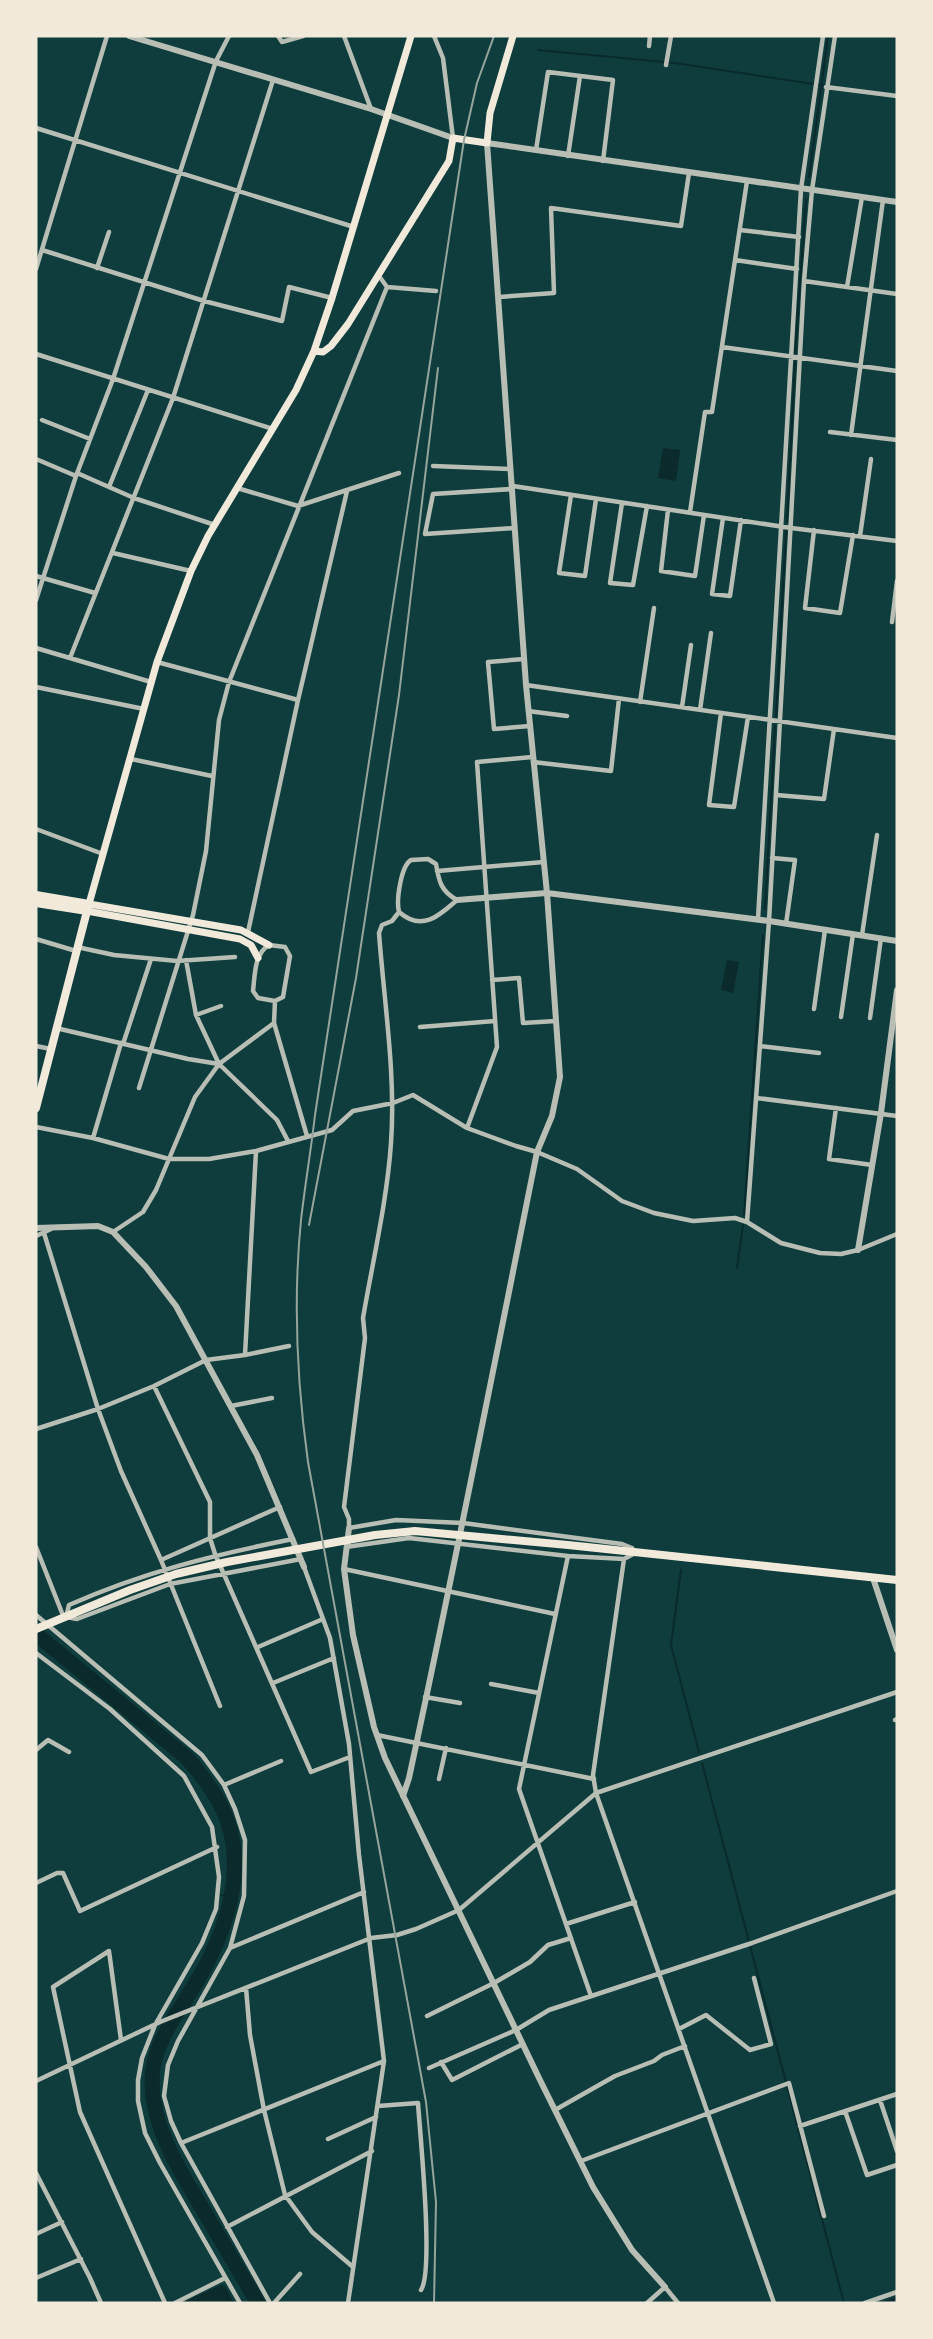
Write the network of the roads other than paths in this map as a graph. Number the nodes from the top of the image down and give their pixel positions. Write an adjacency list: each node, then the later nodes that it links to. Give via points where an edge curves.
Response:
1 (106, 36): 25 (street)
2 (129, 36): 15 (street)
3 (229, 36): 15 (street)
4 (278, 36): 5 (street, via 282,42)
5 (303, 36)
6 (344, 36): 21 (street)
7 (411, 36): 22 (main road)
8 (435, 36): 24 (street, via 443,58)
9 (513, 36): 26 (main road, via 490,113)
10 (650, 36): 14 (street)
11 (671, 36): 16 (street)
12 (823, 36): 34 (street)
13 (835, 36): 19 (street)
14 (649, 46)
15 (216, 61): 18 (street); 30 (street)
16 (666, 65)
17 (580, 76): 27 (street, via 548,72); 28 (street); 29 (street, via 613,80)
18 (273, 80): 21 (street); 33 (street)
19 (826, 87): 20 (street); 35 (street)
20 (897, 96)
21 (371, 109): 22 (street)
22 (387, 116): 24 (street); 39 (main road)
23 (36, 129): 25 (street)
24 (453, 138): 26 (main road); 48 (main road, via 449,161)
25 (74, 140): 30 (street); 43 (street)
26 (487, 143): 27 (street); 56 (street)
27 (536, 150): 28 (street)
28 (568, 156): 29 (street)
29 (603, 161): 31 (street)
30 (178, 172): 33 (street); 49 (street)
31 (689, 173): 32 (street); 56 (street, via 681,226 551,208 555,292)
32 (747, 182): 34 (street); 40 (street)
33 (237, 189): 39 (street); 58 (street)
34 (801, 189): 35 (street); 42 (street)
35 (812, 190): 36 (street); 50 (street)
36 (862, 197): 37 (street); 52 (street)
37 (884, 200): 38 (street); 54 (street)
38 (897, 202)
39 (354, 227): 57 (main road)
40 (740, 230): 42 (street); 44 (street)
41 (109, 232): 45 (street)
42 (799, 237): 47 (street)
43 (42, 250): 45 (street); 46 (street)
44 (735, 260): 47 (street); 59 (street)
45 (97, 268): 49 (street)
46 (36, 269)
47 (797, 269): 62 (street)
48 (379, 276): 51 (street); 60 (main road, via 331,346 323,352)
49 (144, 281): 58 (street); 66 (street)
50 (804, 281): 52 (street); 63 (street)
51 (387, 286): 53 (street); 89 (street)
52 (847, 287): 54 (street)
53 (436, 291)
54 (871, 291): 55 (street); 64 (street)
55 (897, 294)
56 (499, 297): 78 (street)
57 (332, 298): 58 (street, via 289,287 282,321); 60 (main road)
58 (204, 301): 68 (street)
59 (722, 348): 62 (street); 92 (street, via 712,412 705,412)
60 (314, 351): 70 (main road)
61 (36, 354): 66 (street)
62 (791, 357): 63 (street); 97 (street)
63 (799, 358): 64 (street); 99 (street)
64 (859, 366): 65 (street); 72 (street)
65 (897, 371)
66 (113, 379): 67 (street); 73 (street)
67 (148, 390): 68 (street); 81 (street)
68 (173, 398): 70 (street); 86 (street)
69 (42, 420): 73 (street)
70 (273, 429): 83 (main road)
71 (830, 432): 72 (street)
72 (851, 435): 74 (street)
73 (90, 438): 80 (street)
74 (897, 439)
75 (36, 459): 80 (street)
76 (871, 459): 102 (street)
77 (433, 466): 78 (street)
78 (511, 468): 82 (street)
79 (399, 473): 84 (street)
80 (77, 475): 81 (street); 107 (street)
81 (108, 487): 86 (street)
82 (513, 487): 85 (street); 98 (street); 98 (street, via 433,494 425,534)
83 (237, 488): 89 (street); 96 (main road)
84 (347, 491): 89 (street); 124 (street)
85 (571, 495): 87 (street); 87 (street, via 559,573 585,576)
86 (134, 498): 96 (street); 104 (street)
87 (596, 498): 88 (street)
88 (622, 502): 90 (street); 90 (street, via 610,583 633,585)
89 (298, 506): 120 (street)
90 (647, 507): 91 (street)
91 (668, 510): 92 (street); 93 (street, via 661,571 695,576)
92 (690, 512): 93 (street)
93 (704, 515): 94 (street)
94 (723, 518): 95 (street); 95 (street, via 712,594 730,596)
95 (741, 520): 97 (street)
96 (215, 525): 105 (main road)
97 (782, 526): 99 (street); 133 (street)
98 (515, 528): 117 (street)
99 (791, 528): 100 (street); 134 (street)
100 (814, 530): 101 (street); 101 (street, via 805,608 840,613)
101 (853, 535): 102 (street)
102 (860, 536): 103 (street)
103 (897, 541)
104 (113, 553): 105 (street); 109 (street)
105 (191, 571): 118 (main road)
106 (36, 576): 107 (street)
107 (43, 578): 109 (street); 110 (street)
108 (897, 581): 112 (street)
109 (95, 593): 116 (street)
110 (36, 600)
111 (654, 609): 125 (street)
112 (891, 622)
113 (711, 633): 128 (street)
114 (691, 645): 126 (street)
115 (36, 648): 116 (street)
116 (70, 658): 119 (street)
117 (524, 659): 121 (street); 135 (street, via 488,662 494,729)
118 (157, 662): 119 (main road); 120 (street)
119 (152, 682): 127 (main road)
120 (229, 682): 124 (street); 140 (street, via 219,720)
121 (526, 685): 123 (street); 129 (street)
122 (36, 687): 127 (street)
123 (619, 699): 125 (street); 139 (street, via 611,771)
124 (298, 700): 161 (street)
125 (640, 702): 126 (street)
126 (682, 707): 128 (street)
127 (144, 709): 138 (main road)
128 (700, 710): 130 (street)
129 (528, 711): 131 (street); 135 (street)
130 (721, 713): 132 (street); 132 (street, via 709,805 734,807)
131 (567, 716)
132 (748, 717): 133 (street)
133 (769, 720): 134 (street); 156 (street)
134 (781, 722): 136 (street); 141 (street)
135 (530, 726): 139 (street)
136 (834, 729): 137 (street); 141 (street, via 825,799)
137 (897, 738)
138 (131, 759): 140 (street); 144 (main road)
139 (532, 760): 146 (street); 147 (street, via 477,762)
140 (212, 776): 159 (street, via 206,851)
141 (776, 795): 145 (street)
142 (36, 829): 144 (street)
143 (877, 835): 163 (street)
144 (103, 854): 154 (main road)
145 (772, 858): 157 (street); 158 (street, via 795,860)
146 (544, 862): 147 (street); 149 (street)
147 (485, 867): 148 (street); 151 (street)
148 (437, 871): 152 (street, via 443,891); 155 (street, via 433,860 406,863)
149 (547, 893): 151 (street); 156 (street); 183 (street)
150 (36, 895): 154 (main road)
151 (487, 897): 152 (street); 174 (street)
152 (457, 900): 155 (street, via 432,919 412,920)
153 (36, 903): 154 (main road)
154 (88, 908): 159 (main road); 168 (main road)
155 (399, 912): 196 (street, via 379,933)
156 (758, 919): 157 (street)
157 (769, 921): 158 (street); 189 (street)
158 (786, 924): 160 (street)
159 (189, 926): 161 (main road); 170 (main road, via 240,939 251,945); 173 (street)
160 (825, 930): 162 (street); 178 (street)
161 (248, 932): 167 (main road)
162 (853, 934): 163 (street); 180 (street)
163 (862, 935): 164 (street)
164 (881, 938): 166 (street); 181 (street)
165 (36, 939): 168 (street)
166 (897, 941)
167 (269, 945): 170 (street); 176 (street, via 285,947 290,956 283,997)
168 (77, 949): 171 (street); 186 (main road)
169 (235, 957): 172 (street)
170 (258, 958): 176 (street, via 254,995)
171 (151, 959): 173 (street); 187 (street)
172 (186, 960): 173 (street); 179 (street)
173 (177, 961): 191 (street)
174 (492, 980): 182 (street); 183 (street, via 519,978 522,1023)
175 (897, 990): 199 (street)
176 (275, 1001): 184 (street)
177 (221, 1006): 179 (street)
178 (814, 1009)
179 (196, 1015): 193 (street)
180 (841, 1017)
181 (870, 1018)
182 (495, 1021): 185 (street); 202 (street, via 497,1047)
183 (556, 1021): 207 (street, via 560,1077 552,1116)
184 (274, 1023): 193 (street); 203 (street)
185 (420, 1027)
186 (56, 1028): 187 (street); 190 (main road)
187 (122, 1044): 191 (street); 204 (street)
188 (36, 1046): 190 (street)
189 (760, 1046): 192 (street); 195 (street)
190 (51, 1049): 197 (main road)
191 (150, 1050): 193 (street); 194 (street)
192 (819, 1053)
193 (219, 1064): 205 (street, via 277,1120); 208 (street, via 195,1097)
194 (139, 1088)
195 (757, 1098): 198 (street); 210 (street)
196 (393, 1103): 202 (street, via 413,1095); 203 (street, via 352,1111 332,1130); 228 (street, via 385,1196 363,1318 365,1338 344,1507)
197 (36, 1105)
198 (836, 1108): 199 (street); 209 (street, via 829,1159)
199 (881, 1113): 200 (street); 209 (street)
200 (897, 1116)
201 (36, 1127): 204 (street)
202 (467, 1128): 207 (street)
203 (307, 1136): 205 (street)
204 (93, 1138): 208 (street)
205 (288, 1141): 206 (street)
206 (256, 1151): 208 (street, via 209,1159); 219 (street)
207 (537, 1152): 210 (street, via 577,1169 622,1201 654,1213 693,1221 735,1218); 227 (street)
208 (169, 1159): 214 (street, via 143,1212)
209 (872, 1165): 217 (street)
210 (747, 1222): 217 (street, via 781,1243 820,1253)
211 (36, 1228): 212 (street)
212 (51, 1228): 213 (street); 214 (street, via 98,1226)
213 (44, 1233): 216 (street); 224 (street)
214 (113, 1233): 220 (street, via 176,1306)
215 (897, 1234): 217 (street)
216 (36, 1236)
217 (858, 1251)
218 (289, 1346): 219 (street)
219 (245, 1356): 220 (street)
220 (206, 1360): 221 (street); 223 (street)
221 (153, 1386): 224 (street); 229 (street, via 210,1502)
222 (272, 1398): 223 (street)
223 (231, 1406): 226 (street)
224 (98, 1409): 225 (street); 239 (street)
225 (36, 1429)
226 (280, 1507): 229 (street); 230 (street)
227 (463, 1523): 228 (street, via 396,1520); 231 (street); 234 (street, via 622,1544)
228 (349, 1528): 233 (street)
229 (210, 1538): 235 (street); 239 (street)
230 (293, 1539): 235 (street); 237 (street)
231 (460, 1542): 233 (street, via 409,1538); 236 (street); 247 (street)
232 (36, 1547): 250 (street)
233 (346, 1547): 242 (street)
234 (635, 1553): 238 (street); 244 (main road); 250 (main road, via 415,1531 375,1535 176,1574)
235 (215, 1554): 241 (street); 243 (street)
236 (568, 1556): 238 (street); 248 (street)
237 (301, 1559): 240 (street); 243 (street)
238 (624, 1559): 274 (street)
239 (161, 1560): 241 (street)
240 (304, 1567): 251 (street)
241 (164, 1569): 246 (street); 250 (street, via 69,1605)
242 (344, 1569): 247 (street); 265 (street, via 353,1635)
243 (224, 1573): 246 (street); 254 (street)
244 (873, 1578): 245 (main road); 255 (street)
245 (897, 1580)
246 (170, 1584): 250 (street, via 77,1619); 264 (street)
247 (449, 1592): 248 (street); 262 (street)
248 (555, 1614): 261 (street)
249 (36, 1615): 252 (street)
250 (65, 1617): 252 (main road)
251 (323, 1619): 254 (street); 257 (street)
252 (47, 1625): 253 (main road); 275 (street, via 202,1755)
253 (36, 1629)
254 (258, 1647): 258 (street)
255 (897, 1650)
256 (36, 1653): 279 (street, via 110,1709 184,1776 212,1827)
257 (334, 1658): 258 (street); 270 (street)
258 (273, 1683): 270 (street, via 311,1772)
259 (491, 1684): 261 (street)
260 (897, 1692): 276 (street)
261 (539, 1693): 272 (street)
262 (425, 1697): 263 (street); 266 (street)
263 (460, 1703)
264 (220, 1706)
265 (377, 1735): 266 (street); 277 (street)
266 (417, 1742): 267 (street); 277 (street)
267 (446, 1748): 272 (street); 273 (street)
268 (36, 1750): 269 (street, via 48,1740)
269 (69, 1752)
270 (350, 1757): 282 (street)
271 (281, 1761): 275 (street)
272 (524, 1765): 274 (street); 278 (street, via 519,1789)
273 (439, 1779)
274 (594, 1779): 276 (street)
275 (224, 1785): 288 (street, via 245,1840 244,1896)
276 (596, 1793): 278 (street); 283 (street)
277 (403, 1796): 284 (street)
278 (538, 1842): 284 (street); 285 (street)
279 (217, 1847): 280 (street, via 80,1911 63,1874); 296 (street, via 216,1909)
280 (36, 1883)
281 (897, 1891): 289 (street)
282 (364, 1892): 286 (street); 288 (street)
283 (635, 1902): 285 (street); 289 (street)
284 (459, 1910): 286 (street, via 408,1932); 291 (street)
285 (567, 1924): 287 (street)
286 (371, 1938): 292 (street); 302 (street)
287 (571, 1938): 291 (street, via 548,1945 530,1962); 293 (street)
288 (230, 1948): 294 (street)
289 (660, 1974): 293 (street); 297 (street)
290 (754, 1978): 297 (street, via 771,2044 750,2050 706,2015)
291 (494, 1983): 295 (street); 298 (street)
292 (246, 1988): 294 (street); 310 (street)
293 (591, 1996): 298 (street, via 549,2010)
294 (197, 2007): 296 (street); 317 (street, via 168,2065 164,2096)
295 (427, 2016)
296 (158, 2023): 299 (street); 332 (street, via 142,2058 138,2080 145,2133)
297 (679, 2029): 301 (street)
298 (516, 2030): 300 (street); 303 (street)
299 (122, 2040): 304 (street); 304 (street, via 110,1951 53,1987)
300 (522, 2044): 303 (street, via 452,2080); 311 (street)
301 (684, 2046): 311 (street, via 615,2076); 313 (street)
302 (384, 2061): 309 (street); 310 (street)
303 (441, 2062): 305 (street)
304 (71, 2064): 306 (street); 337 (street, via 80,2112)
305 (429, 2068)
306 (36, 2082)
307 (897, 2094): 308 (street)
308 (880, 2100): 312 (street); 319 (street)
309 (378, 2106): 314 (street); 334 (street, via 418,2103 426,2257 425,2285)
310 (264, 2110): 317 (street); 323 (street)
311 (555, 2110): 320 (street)
312 (845, 2111): 315 (street); 321 (street, via 867,2175)
313 (708, 2112): 315 (street, via 789,2083); 320 (street); 344 (street)
314 (376, 2117): 316 (street); 318 (street)
315 (800, 2126): 324 (street)
316 (328, 2139)
317 (181, 2143): 326 (street)
318 (372, 2151): 323 (street); 329 (street)
319 (897, 2151)
320 (581, 2161): 333 (street, via 632,2250)
321 (897, 2165)
322 (36, 2174): 325 (street)
323 (285, 2195): 326 (street); 329 (street, via 312,2232)
324 (824, 2216)
325 (62, 2222): 327 (street); 328 (street)
326 (227, 2227): 340 (street)
327 (36, 2234)
328 (81, 2259): 331 (street); 336 (street)
329 (353, 2267): 341 (street)
330 (300, 2274): 340 (street)
331 (36, 2278)
332 (225, 2278): 338 (street); 339 (street)
333 (664, 2287): 342 (street); 343 (street)
334 (421, 2290)
335 (897, 2292): 345 (street)
336 (101, 2303)
337 (165, 2303)
338 (175, 2303)
339 (240, 2303)
340 (272, 2303)
341 (348, 2303)
342 (647, 2303)
343 (678, 2303)
344 (774, 2303)
345 (866, 2303)

